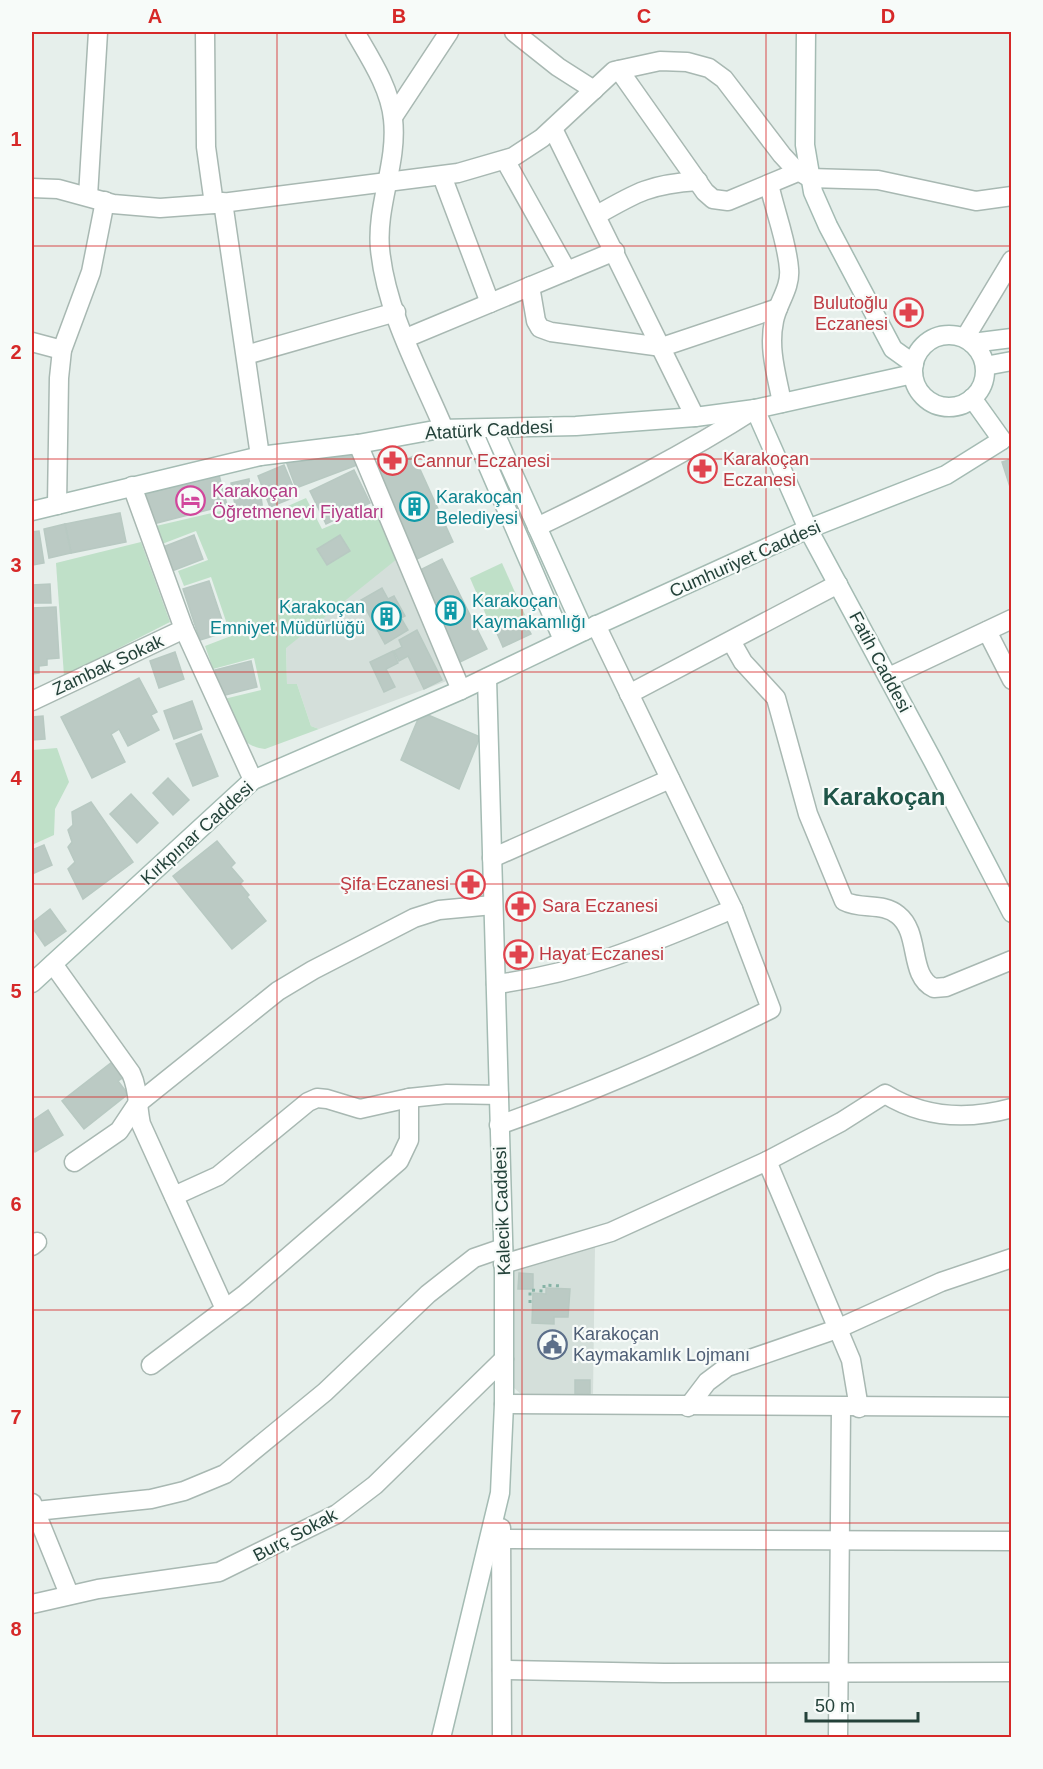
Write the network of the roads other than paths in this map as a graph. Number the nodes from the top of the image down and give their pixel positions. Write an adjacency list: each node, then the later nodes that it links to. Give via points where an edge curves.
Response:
1 (98, 32): 19 (street)
2 (205, 32): 20 (street, via 206,147)
3 (355, 32): 9 (street, via 379,75)
4 (449, 32): 9 (street)
5 (514, 32): 8 (street)
6 (806, 32): 12 (street)
7 (619, 70): 8 (street); 12 (street, via 660,61 709,68 724,79 773,144); 15 (street)
8 (594, 90): 10 (street)
9 (393, 117): 14 (street)
10 (553, 129): 11 (street); 21 (street)
11 (505, 160): 13 (street); 24 (street)
12 (805, 175): 16 (street); 18 (street, via 878,180 976,201); 38 (street, via 893,349)
13 (442, 176): 14 (street); 26 (street)
14 (388, 181): 20 (street); 28 (street, via 380,250)
15 (698, 181): 16 (street, via 709,196 723,201); 21 (street, via 663,183 635,193)
16 (769, 184): 27 (street, via 789,270 787,288)
17 (32, 188): 19 (street, via 58,189)
18 (1011, 196)
19 (97, 199): 20 (street, via 138,207); 34 (street, via 91,272)
20 (219, 203): 35 (street)
21 (597, 215): 22 (street)
22 (615, 250): 24 (street); 33 (street)
23 (1011, 260): 31 (street)
24 (567, 271): 25 (street)
25 (530, 286): 26 (street); 33 (street, via 540,328)
26 (490, 303): 29 (street)
27 (778, 308): 33 (street); 40 (street, via 772,351)
28 (396, 312): 29 (street); 35 (street)
29 (406, 338): 43 (street)
30 (1011, 338): 31 (street)
31 (968, 341): 37 (street, via 978,350); 38 (street, via 947,335 930,340 922,346)
32 (32, 342): 34 (street)
33 (662, 347): 42 (street)
34 (62, 350): 50 (street)
35 (246, 355): 48 (street)
36 (1011, 361): 37 (street)
37 (985, 366): 39 (street, via 983,384)
38 (913, 369): 39 (street, via 920,392 935,404 955,407); 40 (street, Atatürk Caddesi)
39 (972, 398): 46 (street)
40 (782, 403): 41 (street, Atatürk Caddesi)
41 (755, 409): 42 (street, Atatürk Caddesi); 52 (street, via 698,446); 53 (street, Fatih Caddesi)
42 (695, 417): 45 (street, Atatürk Caddesi)
43 (444, 429): 44 (street, Atatürk Caddesi); 47 (street, Atatürk Caddesi)
44 (472, 429): 45 (street, Atatürk Caddesi); 59 (street)
45 (493, 429): 52 (street)
46 (1007, 440): 53 (street, Cumhuriyet Caddesi, via 946,475)
47 (358, 444): 48 (street, Atatürk Caddesi); 64 (street)
48 (260, 456): 49 (street, Atatürk Caddesi)
49 (132, 486): 50 (street, Atatürk Caddesi); 57 (street)
50 (57, 505): 51 (street, Atatürk Caddesi)
51 (32, 511)
52 (537, 527): 56 (street)
53 (808, 530): 54 (street, Fatih Caddesi); 56 (street, Cumhuriyet Caddesi)
54 (838, 584): 60 (street); 61 (street, Fatih Caddesi)
55 (1011, 619): 58 (street)
56 (590, 628): 59 (street, Cumhuriyet Caddesi); 65 (street)
57 (184, 629): 66 (street, Zambak Sokak); 68 (street)
58 (987, 631): 61 (street); 63 (street)
59 (564, 640): 62 (street, Cumhuriyet Caddesi)
60 (731, 641): 65 (street); 73 (street, via 776,698 807,814 844,902 881,907 901,916 909,928 923,980 934,988 946,987)
61 (889, 677): 72 (street, Fatih Caddesi)
62 (487, 678): 64 (street, Kırkpınar Caddesi); 69 (street, Kalecik Caddesi)
63 (1011, 680)
64 (462, 690): 68 (street, Kırkpınar Caddesi)
65 (629, 694): 67 (street)
66 (32, 701)
67 (670, 778): 69 (street); 71 (street)
68 (253, 780): 74 (street, Kırkpınar Caddesi)
69 (492, 858): 70 (street, Kalecik Caddesi)
70 (493, 905): 76 (street, Kalecik Caddesi); 79 (street, via 439,910 414,918 313,970 278,991)
71 (733, 909): 76 (street, via 601,963); 81 (street, via 771,1009 582,1096)
72 (1011, 913)
73 (1011, 960)
74 (53, 964): 75 (street, Kırkpınar Caddesi); 79 (street, via 131,1074 138,1089)
75 (32, 983)
76 (496, 984): 77 (street, Kalecik Caddesi)
77 (499, 1095): 78 (street); 81 (street, Kalecik Caddesi)
78 (409, 1098): 84 (street, via 360,1109 317,1098 218,1176); 87 (street, via 410,1140 399,1161)
79 (136, 1104): 82 (street, via 119,1131); 84 (street, via 141,1124)
80 (1011, 1108): 83 (street, via 975,1115 942,1115 901,1104 885,1094)
81 (500, 1125): 85 (street, Kalecik Caddesi)
82 (74, 1161)
83 (767, 1161): 85 (street, via 611,1232); 88 (street)
84 (174, 1196): 87 (street)
85 (503, 1256): 89 (street, Kalecik Caddesi); 96 (street, via 474,1258 428,1294 326,1392 225,1474 151,1499)
86 (1011, 1258): 88 (street, via 941,1282)
87 (225, 1310): 90 (street)
88 (837, 1329): 92 (street, via 727,1367 707,1382); 94 (street, via 851,1360)
89 (504, 1359): 91 (street, Kalecik Caddesi); 100 (street, Burç Sokak, via 375,1485 337,1514 219,1572)
90 (151, 1365)
91 (504, 1404): 92 (street); 95 (street, Kalecik Caddesi)
92 (688, 1407): 94 (street)
93 (1011, 1407): 94 (street)
94 (850, 1408): 98 (street)
95 (500, 1493): 97 (street); 105 (street, Kalecik Caddesi)
96 (34, 1506): 100 (street)
97 (501, 1539): 98 (street); 102 (street)
98 (839, 1540): 99 (street); 104 (street)
99 (1011, 1541)
100 (69, 1594): 101 (street, Burç Sokak)
101 (32, 1604)
102 (502, 1671): 104 (street); 106 (street)
103 (1011, 1672): 104 (street)
104 (838, 1673): 107 (street)
105 (441, 1737)
106 (502, 1737)
107 (838, 1737)

